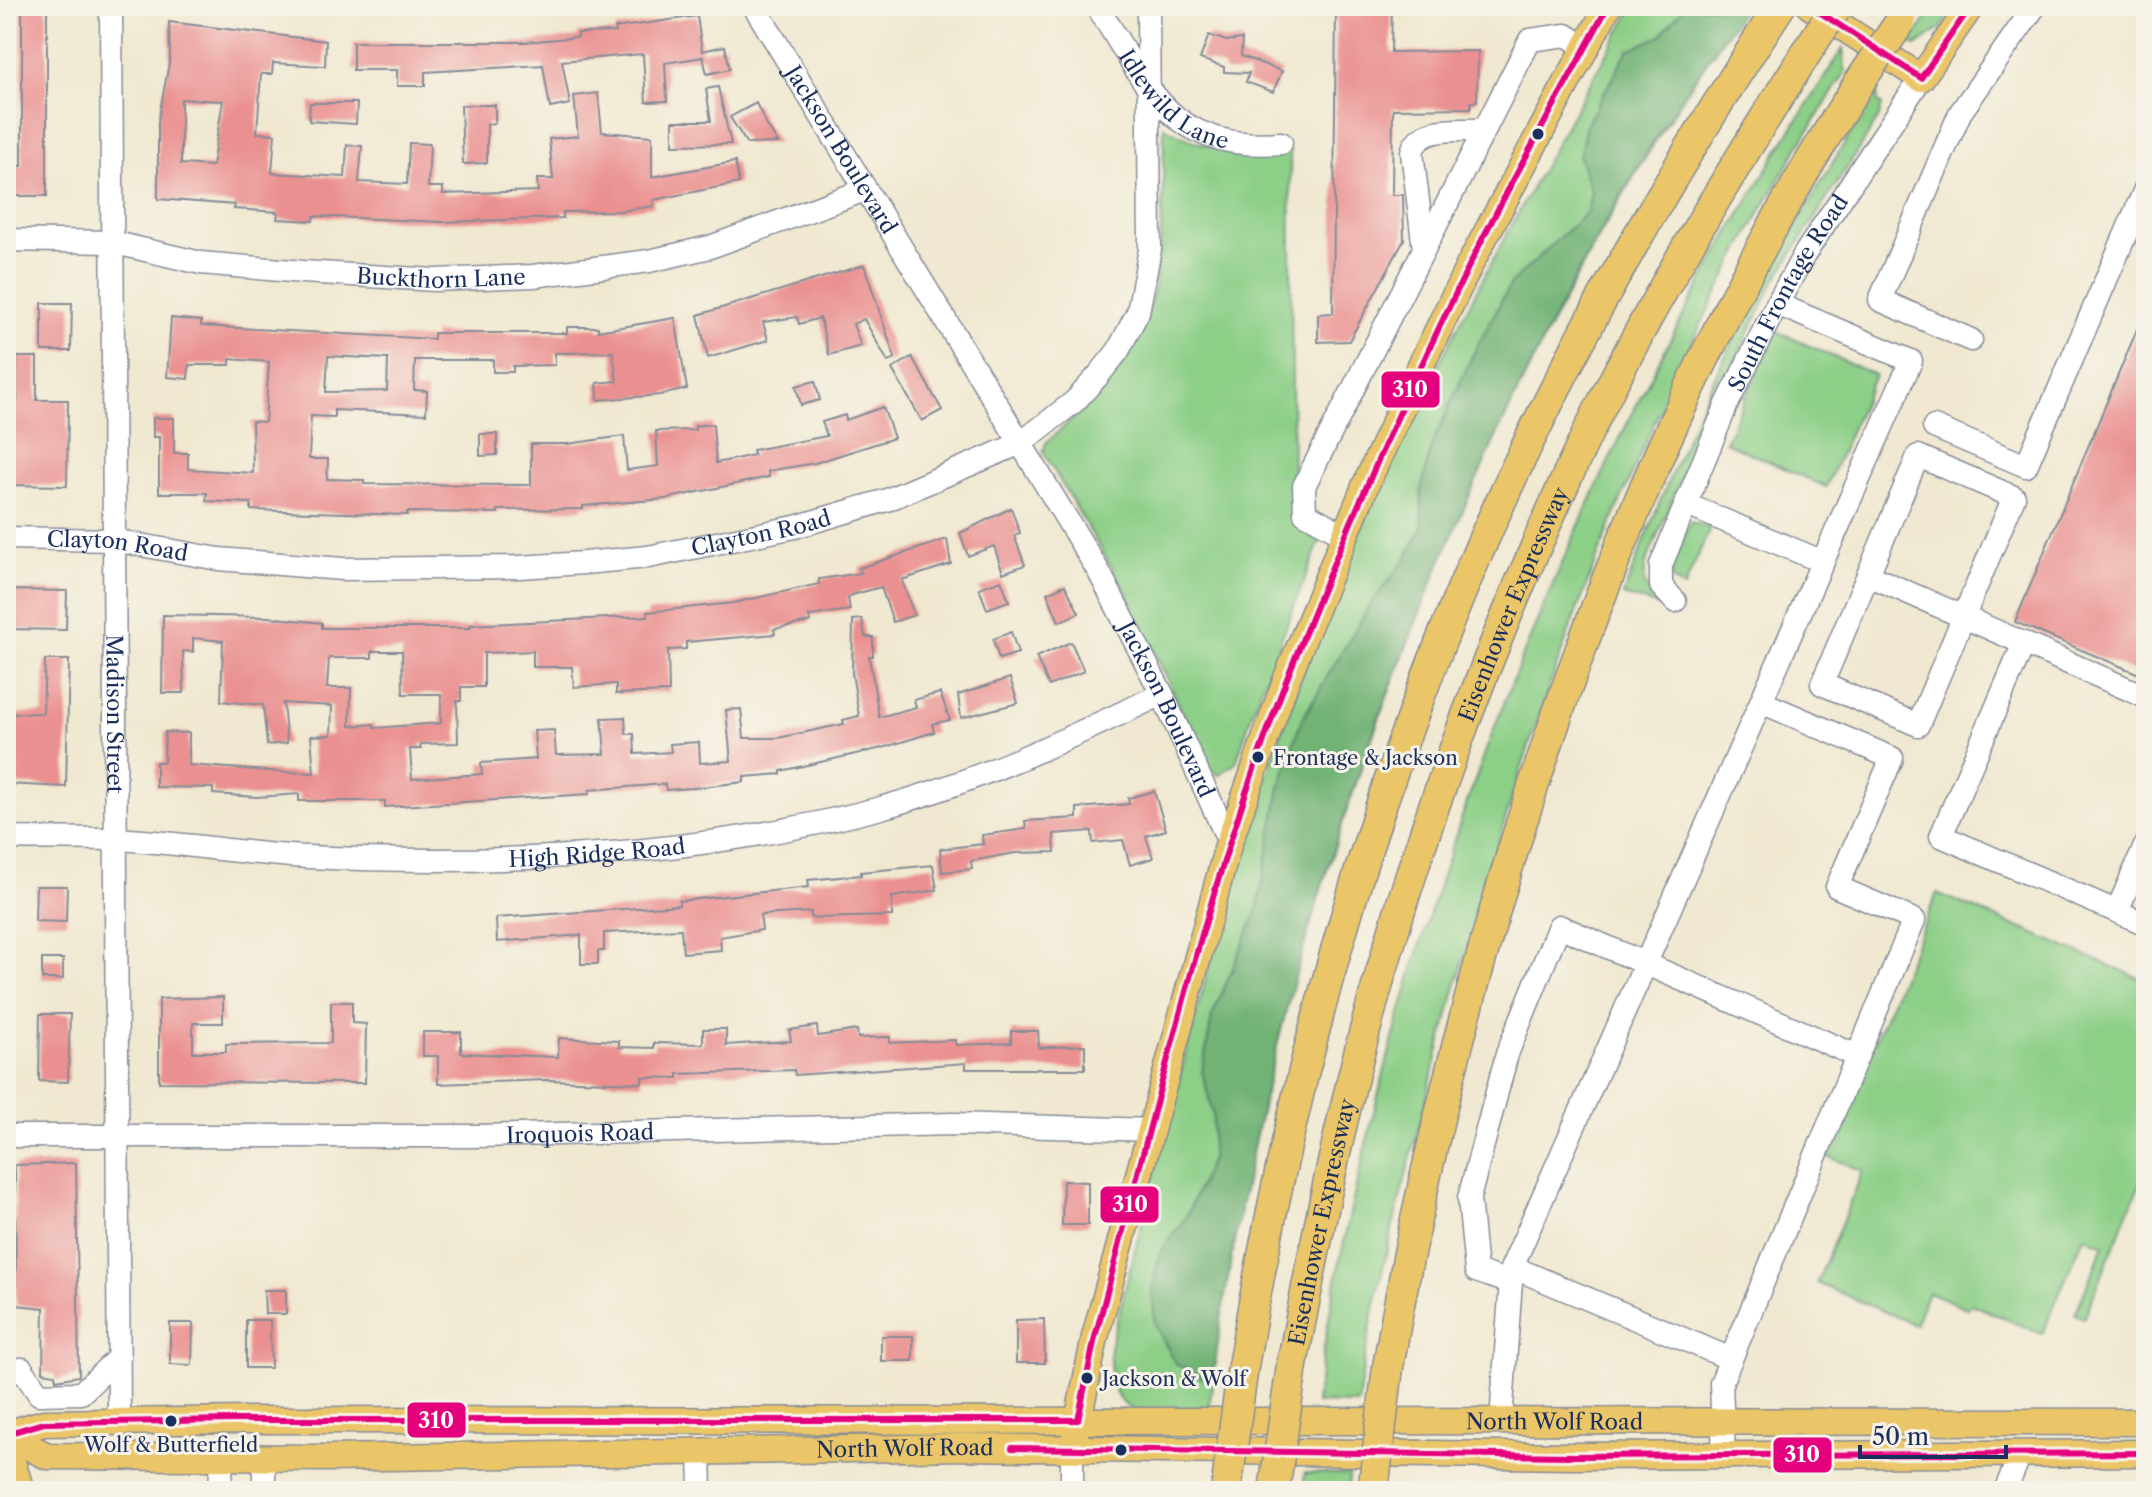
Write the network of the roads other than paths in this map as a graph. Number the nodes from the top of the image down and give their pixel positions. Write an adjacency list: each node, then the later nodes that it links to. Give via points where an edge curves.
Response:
1 (111, 6): 19 (street, Madison Street)
2 (754, 6): 17 (street, Jackson Boulevard)
3 (1097, 6): 13 (street, Idlewild Lane)
4 (1148, 6): 13 (street, Clayton Road)
5 (1608, 6): 11 (main road)
6 (1780, 6): 73 (highway, bridge, via 1653,206 1561,377 1509,485 1425,686 1344,922 1311,1046 1263,1251)
7 (1971, 6): 12 (main road, South Frontage Road)
8 (2035, 6): 22 (street, via 1960,113 1880,300)
9 (1826, 13): 12 (main road); 74 (highway, Eisenhower Expressway, bridge, via 1723,186 1591,427 1501,630 1440,792 1380,977 1332,1163 1292,1365)
10 (1906, 14): 75 (highway, bridge, via 1809,161 1705,351 1602,591 1532,789 1460,1032 1419,1197 1388,1367)
11 (1587, 48): 14 (street, via 1566,35 1530,40); 26 (main road, via 1471,262)
12 (1921, 78): 21 (street, South Frontage Road)
13 (1149, 88): 15 (street, Idlewild Lane, via 1170,114 1208,138 1233,144); 24 (street, Clayton Road, via 1150,249 1138,312 1097,377)
14 (1485, 130): 20 (street); 20 (street, via 1425,133 1415,141)
15 (1281, 143)
16 (2146, 187): 23 (street, via 2026,466)
17 (865, 190): 19 (street, Buckthorn Lane, via 710,247 533,276 435,280 249,269 166,257); 24 (street, Jackson Boulevard)
18 (6, 240): 19 (street, Buckthorn Lane)
19 (111, 242): 28 (street, Madison Street)
20 (1424, 249): 26 (street, via 1304,486 1305,513)
21 (1777, 304): 25 (street, South Frontage Road); 29 (street, via 1911,361)
22 (1971, 340)
23 (1934, 427)
24 (1021, 443): 28 (street, Clayton Road, via 887,500 767,534 648,557 519,567 342,569 219,559); 34 (street, Jackson Boulevard, via 1099,572)
25 (1685, 504): 29 (street); 31 (street, South Frontage Road, via 1659,576)
26 (1345, 535): 39 (main road)
27 (6, 538): 28 (street, Clayton Road)
28 (112, 540): 38 (street, Madison Street)
29 (1823, 562): 36 (street)
30 (1868, 575): 32 (street); 32 (street, via 1822,684 1833,689 1918,725); 32 (street, via 1918,456 2014,497)
31 (1675, 601)
32 (1963, 616): 33 (street)
33 (2024, 643): 35 (street); 41 (street, via 1941,836)
34 (1162, 694): 38 (street, High Ridge Road, via 1039,753 966,780 877,808 732,838 594,853 452,860 307,857); 39 (street, Jackson Boulevard)
35 (2146, 697)
36 (1761, 702): 43 (street); 44 (street, via 1892,758 1837,887 1914,920)
37 (6, 838): 38 (street, High Ridge Road)
38 (117, 839): 46 (street, Madison Street)
39 (1229, 842): 45 (main road)
40 (2146, 844): 41 (street)
41 (2117, 911): 42 (street)
42 (2146, 924)
43 (1646, 963): 44 (street); 48 (street); 48 (street, via 1559,926 1507,1054 1469,1198 1476,1271)
44 (1857, 1056): 50 (street)
45 (1152, 1130): 46 (street, Iroquois Road, via 939,1124 477,1136); 52 (main road, via 1095,1337)
46 (120, 1134): 47 (street, Iroquois Road); 49 (street, Madison Street)
47 (6, 1136)
48 (1511, 1275): 50 (street); 54 (street)
49 (119, 1357): 51 (street, via 81,1393 39,1394 22,1369); 55 (street, Madison Street)
50 (1731, 1359): 56 (street, via 1721,1383)
51 (6, 1371)
52 (1078, 1420): 53 (main road, North Wolf Road); 54 (main road, North Wolf Road); 61 (main road)
53 (699, 1421): 55 (main road, North Wolf Road); 62 (main road)
54 (1501, 1421): 56 (main road, North Wolf Road)
55 (119, 1422): 59 (main road, North Wolf Road, via 44,1423)
56 (1722, 1422): 58 (main road, North Wolf Road); 65 (street)
57 (2146, 1422): 58 (main road, North Wolf Road)
58 (2015, 1423): 64 (main road)
59 (6, 1435): 66 (main road, North Wolf Road, via 47,1456)
60 (6, 1442): 68 (main road)
61 (1072, 1448): 62 (main road, North Wolf Road); 65 (main road, North Wolf Road); 72 (street)
62 (700, 1451): 67 (main road, North Wolf Road); 71 (street)
63 (2146, 1453): 64 (main road, North Wolf Road)
64 (2020, 1455): 65 (main road, North Wolf Road); 76 (street)
65 (1724, 1456)
66 (223, 1457): 67 (main road, North Wolf Road); 69 (street)
67 (264, 1458): 70 (street)
68 (20, 1491)
69 (219, 1491)
70 (264, 1491)
71 (701, 1491)
72 (1072, 1491)
73 (1226, 1491)
74 (1274, 1491)
75 (1373, 1491)
76 (2005, 1491)

